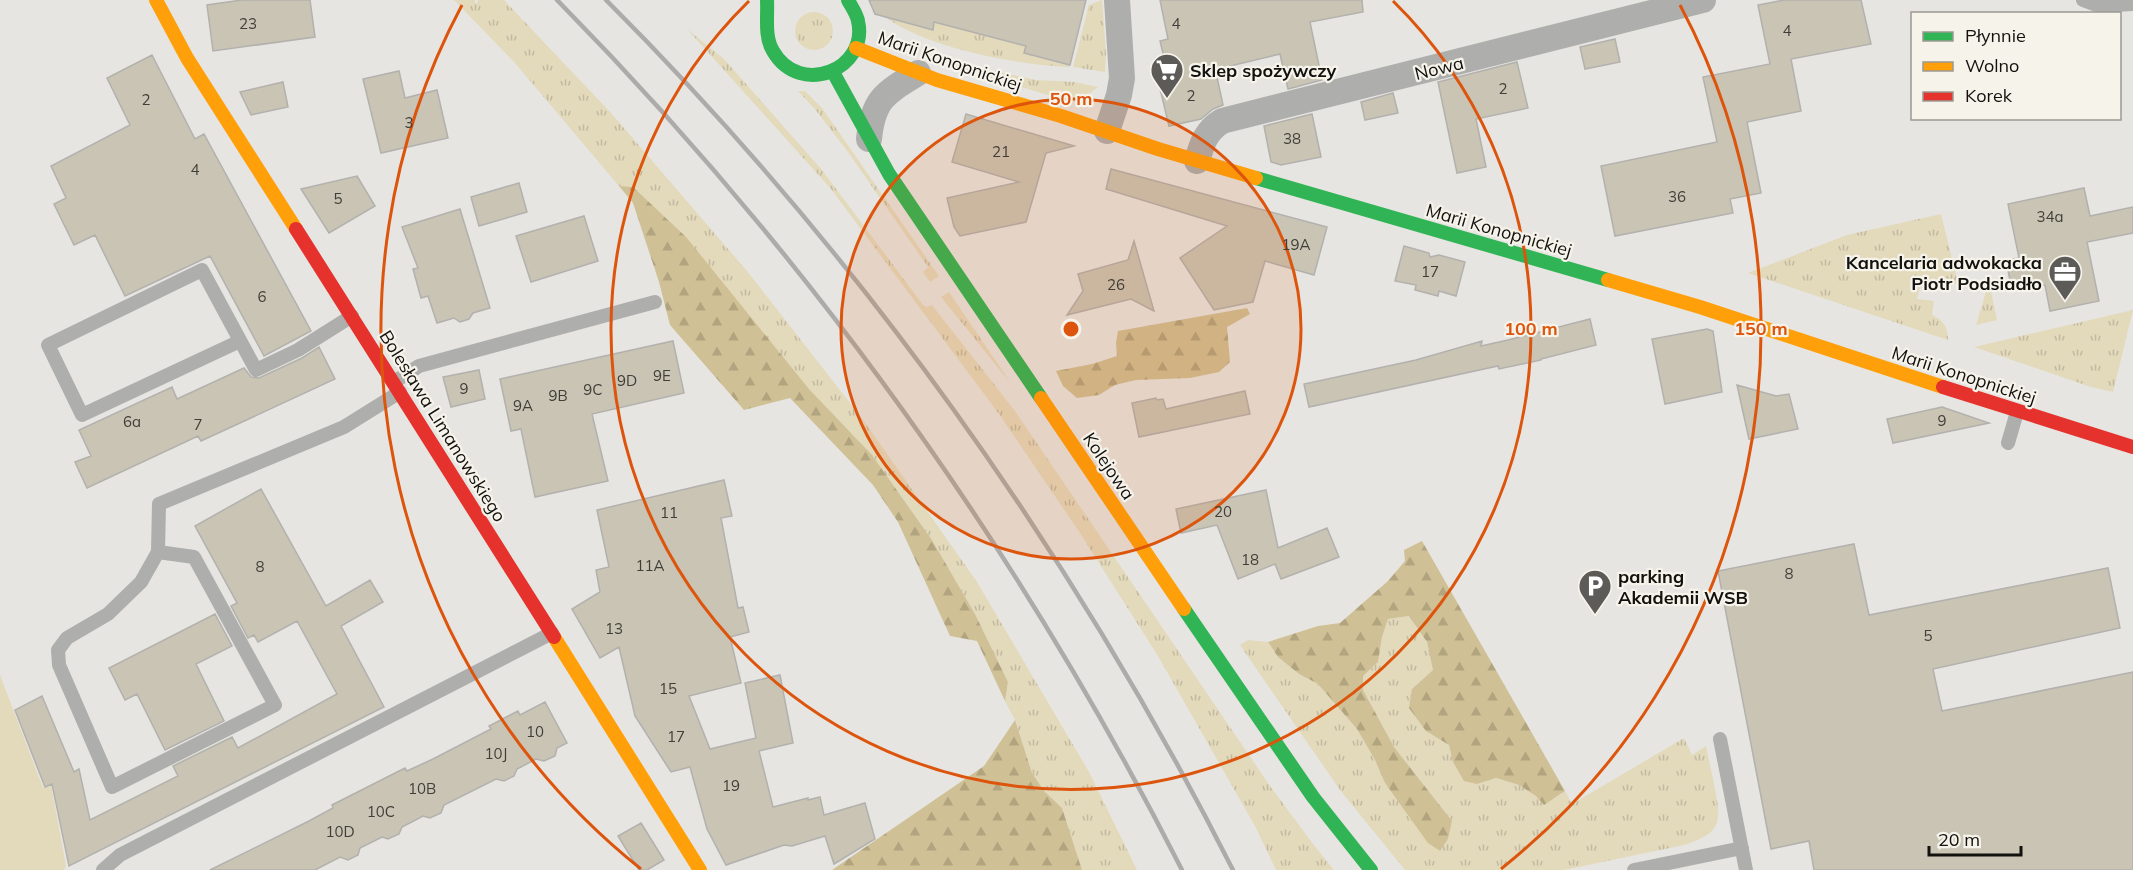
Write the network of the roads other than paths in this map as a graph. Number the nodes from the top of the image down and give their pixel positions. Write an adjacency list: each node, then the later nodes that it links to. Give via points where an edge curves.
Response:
1 (156, 0): 15 (street, Bolesława Limanowskiego, via 187,58)
2 (767, 0): 9 (street, via 769,41 784,65 802,75)
3 (848, 0): 8 (street, via 859,25)
4 (1117, 0): 11 (street, via 1122,78)
5 (1703, 0): 13 (street, Nowa, via 1222,121 1202,141)
6 (2083, 0): 7 (lane, via 2099,6)
7 (2133, 4)
8 (856, 48): 9 (street, via 847,62); 10 (street, Marii Konopnickiej)
9 (833, 72): 12 (street, Kolejowa)
10 (918, 73): 11 (street, Marii Konopnickiej); 12 (street, via 889,91 878,104)
11 (1107, 131): 13 (street, Marii Konopnickiej)
12 (869, 138): 27 (street, Kolejowa, via 889,174 1275,742)
13 (1197, 161): 18 (street, Marii Konopnickiej, via 1700,307)
14 (655, 302): 17 (lane, via 419,366)
15 (352, 316): 16 (lane, via 298,350 256,370); 17 (street, Bolesława Limanowskiego)
16 (240, 341): 16 (lane, via 202,270 48,345 82,415)
17 (397, 387): 21 (lane, via 344,427 159,504); 22 (street, Bolesława Limanowskiego)
18 (2017, 412): 19 (lane); 20 (street, Marii Konopnickiej)
19 (2008, 443)
20 (2133, 447)
21 (158, 552): 21 (lane, via 141,582 108,614 67,638 58,650 59,665 112,787 275,705 194,557)
22 (552, 633): 25 (lane, via 120,855); 26 (street, Bolesława Limanowskiego)
23 (1720, 739): 24 (lane)
24 (1742, 848): 28 (lane); 29 (lane)
25 (103, 870)
26 (700, 870)
27 (1371, 870)
28 (1634, 870)
29 (1746, 870)

